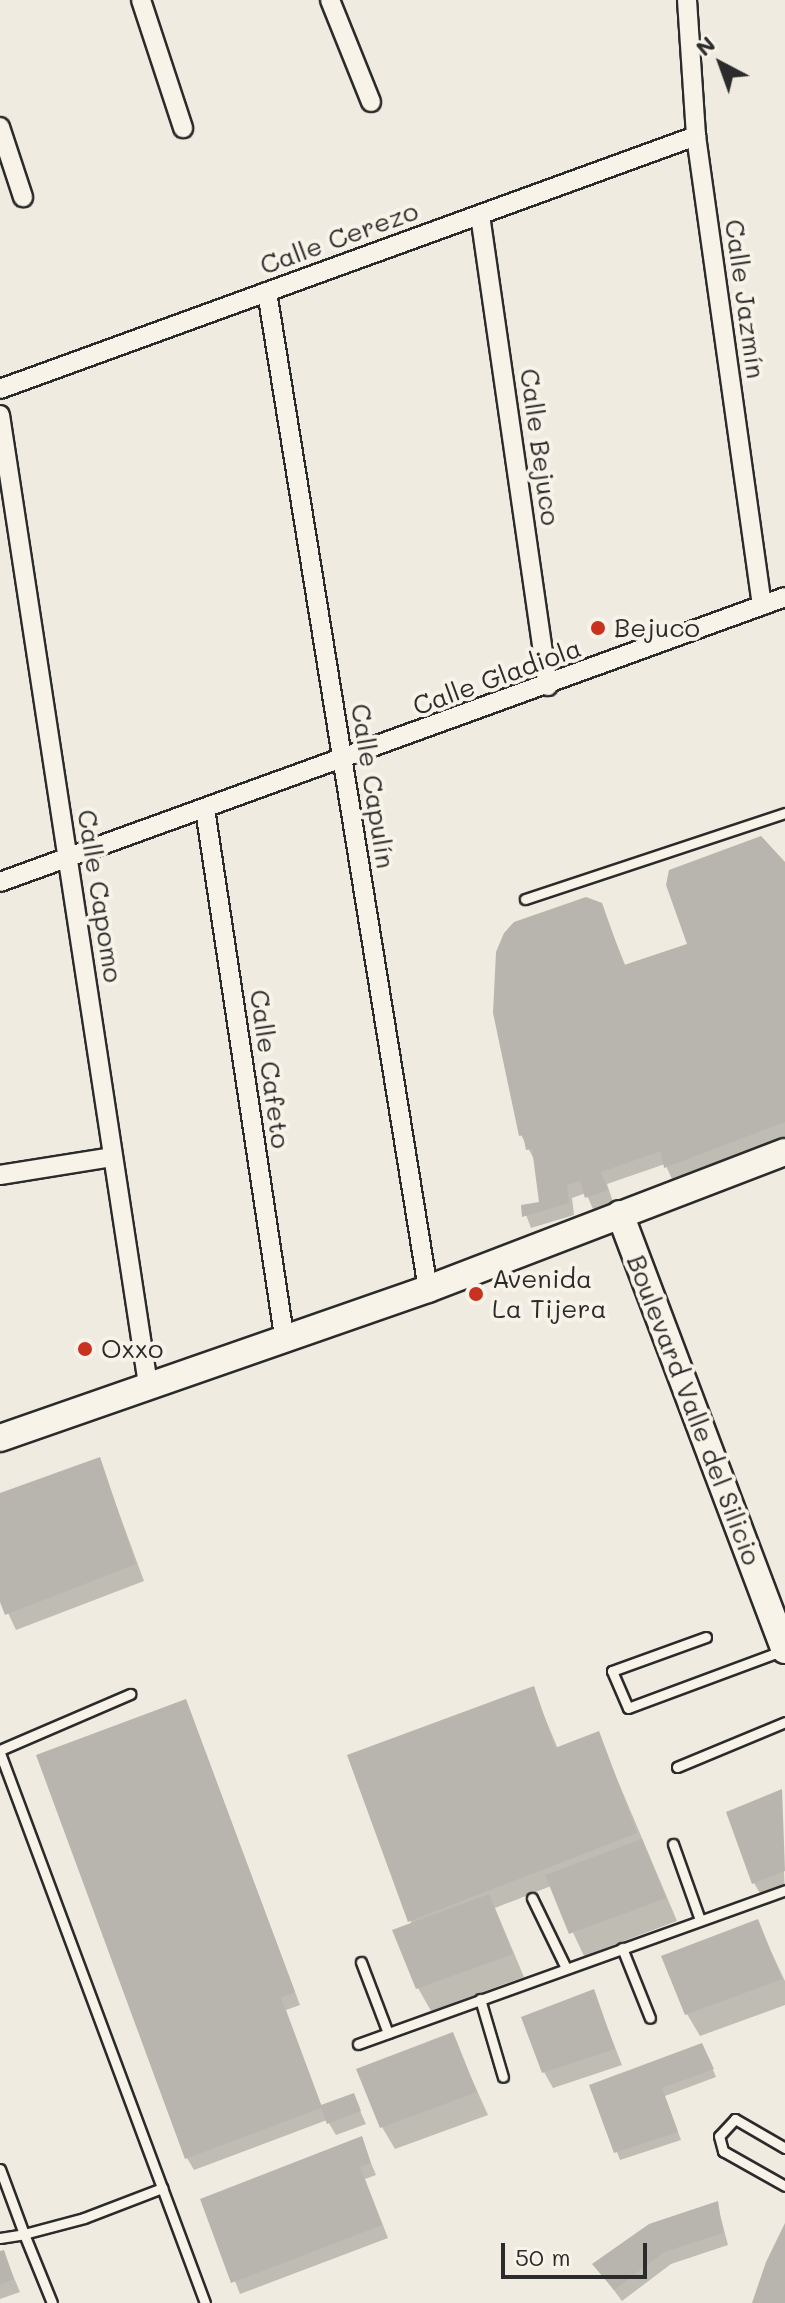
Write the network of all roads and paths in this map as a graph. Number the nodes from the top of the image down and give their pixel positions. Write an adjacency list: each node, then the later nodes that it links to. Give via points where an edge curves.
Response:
1 (141, 0): 6 (street)
2 (330, 0): 4 (street)
3 (688, 0): 7 (street, Calle Jazmín)
4 (371, 102)
5 (0, 127): 8 (street)
6 (183, 128)
7 (696, 136): 9 (street, Calle Cerezo); 14 (street, Calle Jazmín)
8 (23, 197)
9 (480, 215): 10 (street, Calle Cerezo); 15 (street, Calle Bejuco)
10 (267, 292): 11 (street, Calle Cerezo); 16 (street, Calle Capulín)
11 (0, 389)
12 (0, 415): 19 (street, Calle Capomo)
13 (785, 597): 14 (street, Calle Gladiola)
14 (762, 605): 15 (street, Calle Gladiola)
15 (548, 686): 16 (street, Calle Gladiola)
16 (342, 761): 17 (street, Calle Gladiola); 26 (street, Calle Capulín)
17 (205, 809): 19 (street, Calle Gladiola); 27 (street, Calle Cafeto)
18 (785, 813): 21 (lane)
19 (68, 858): 20 (street, Calle Gladiola); 23 (street, Calle Capomo)
20 (0, 882)
21 (525, 899)
22 (785, 1152): 25 (main road)
23 (112, 1157): 24 (street); 28 (street, Calle Capomo)
24 (0, 1175)
25 (620, 1214): 26 (main road); 31 (main road, Boulevard Valle del Silicio)
26 (428, 1289): 27 (main road)
27 (284, 1336): 28 (main road)
28 (148, 1385): 29 (main road)
29 (0, 1438)
30 (706, 1637): 31 (lane, via 612,1671 628,1708)
31 (785, 1650)
32 (130, 1694): 34 (lane)
33 (785, 1722): 35 (lane)
34 (0, 1752): 51 (lane)
35 (677, 1767)
36 (673, 1844): 39 (lane)
37 (784, 1892): 39 (lane)
38 (532, 1898): 42 (lane)
39 (700, 1920): 40 (lane)
40 (622, 1948): 42 (lane); 44 (lane)
41 (361, 1962): 45 (lane)
42 (566, 1968): 43 (lane)
43 (480, 1999): 45 (lane); 47 (lane)
44 (650, 2018)
45 (388, 2033): 46 (lane)
46 (358, 2044)
47 (503, 2077)
48 (785, 2148): 50 (lane, via 735,2119 719,2136 723,2151)
49 (0, 2169): 52 (lane)
50 (785, 2186)
51 (162, 2188): 52 (lane); 55 (lane)
52 (24, 2234): 53 (lane); 54 (lane)
53 (0, 2238)
54 (52, 2303)
55 (205, 2303)

